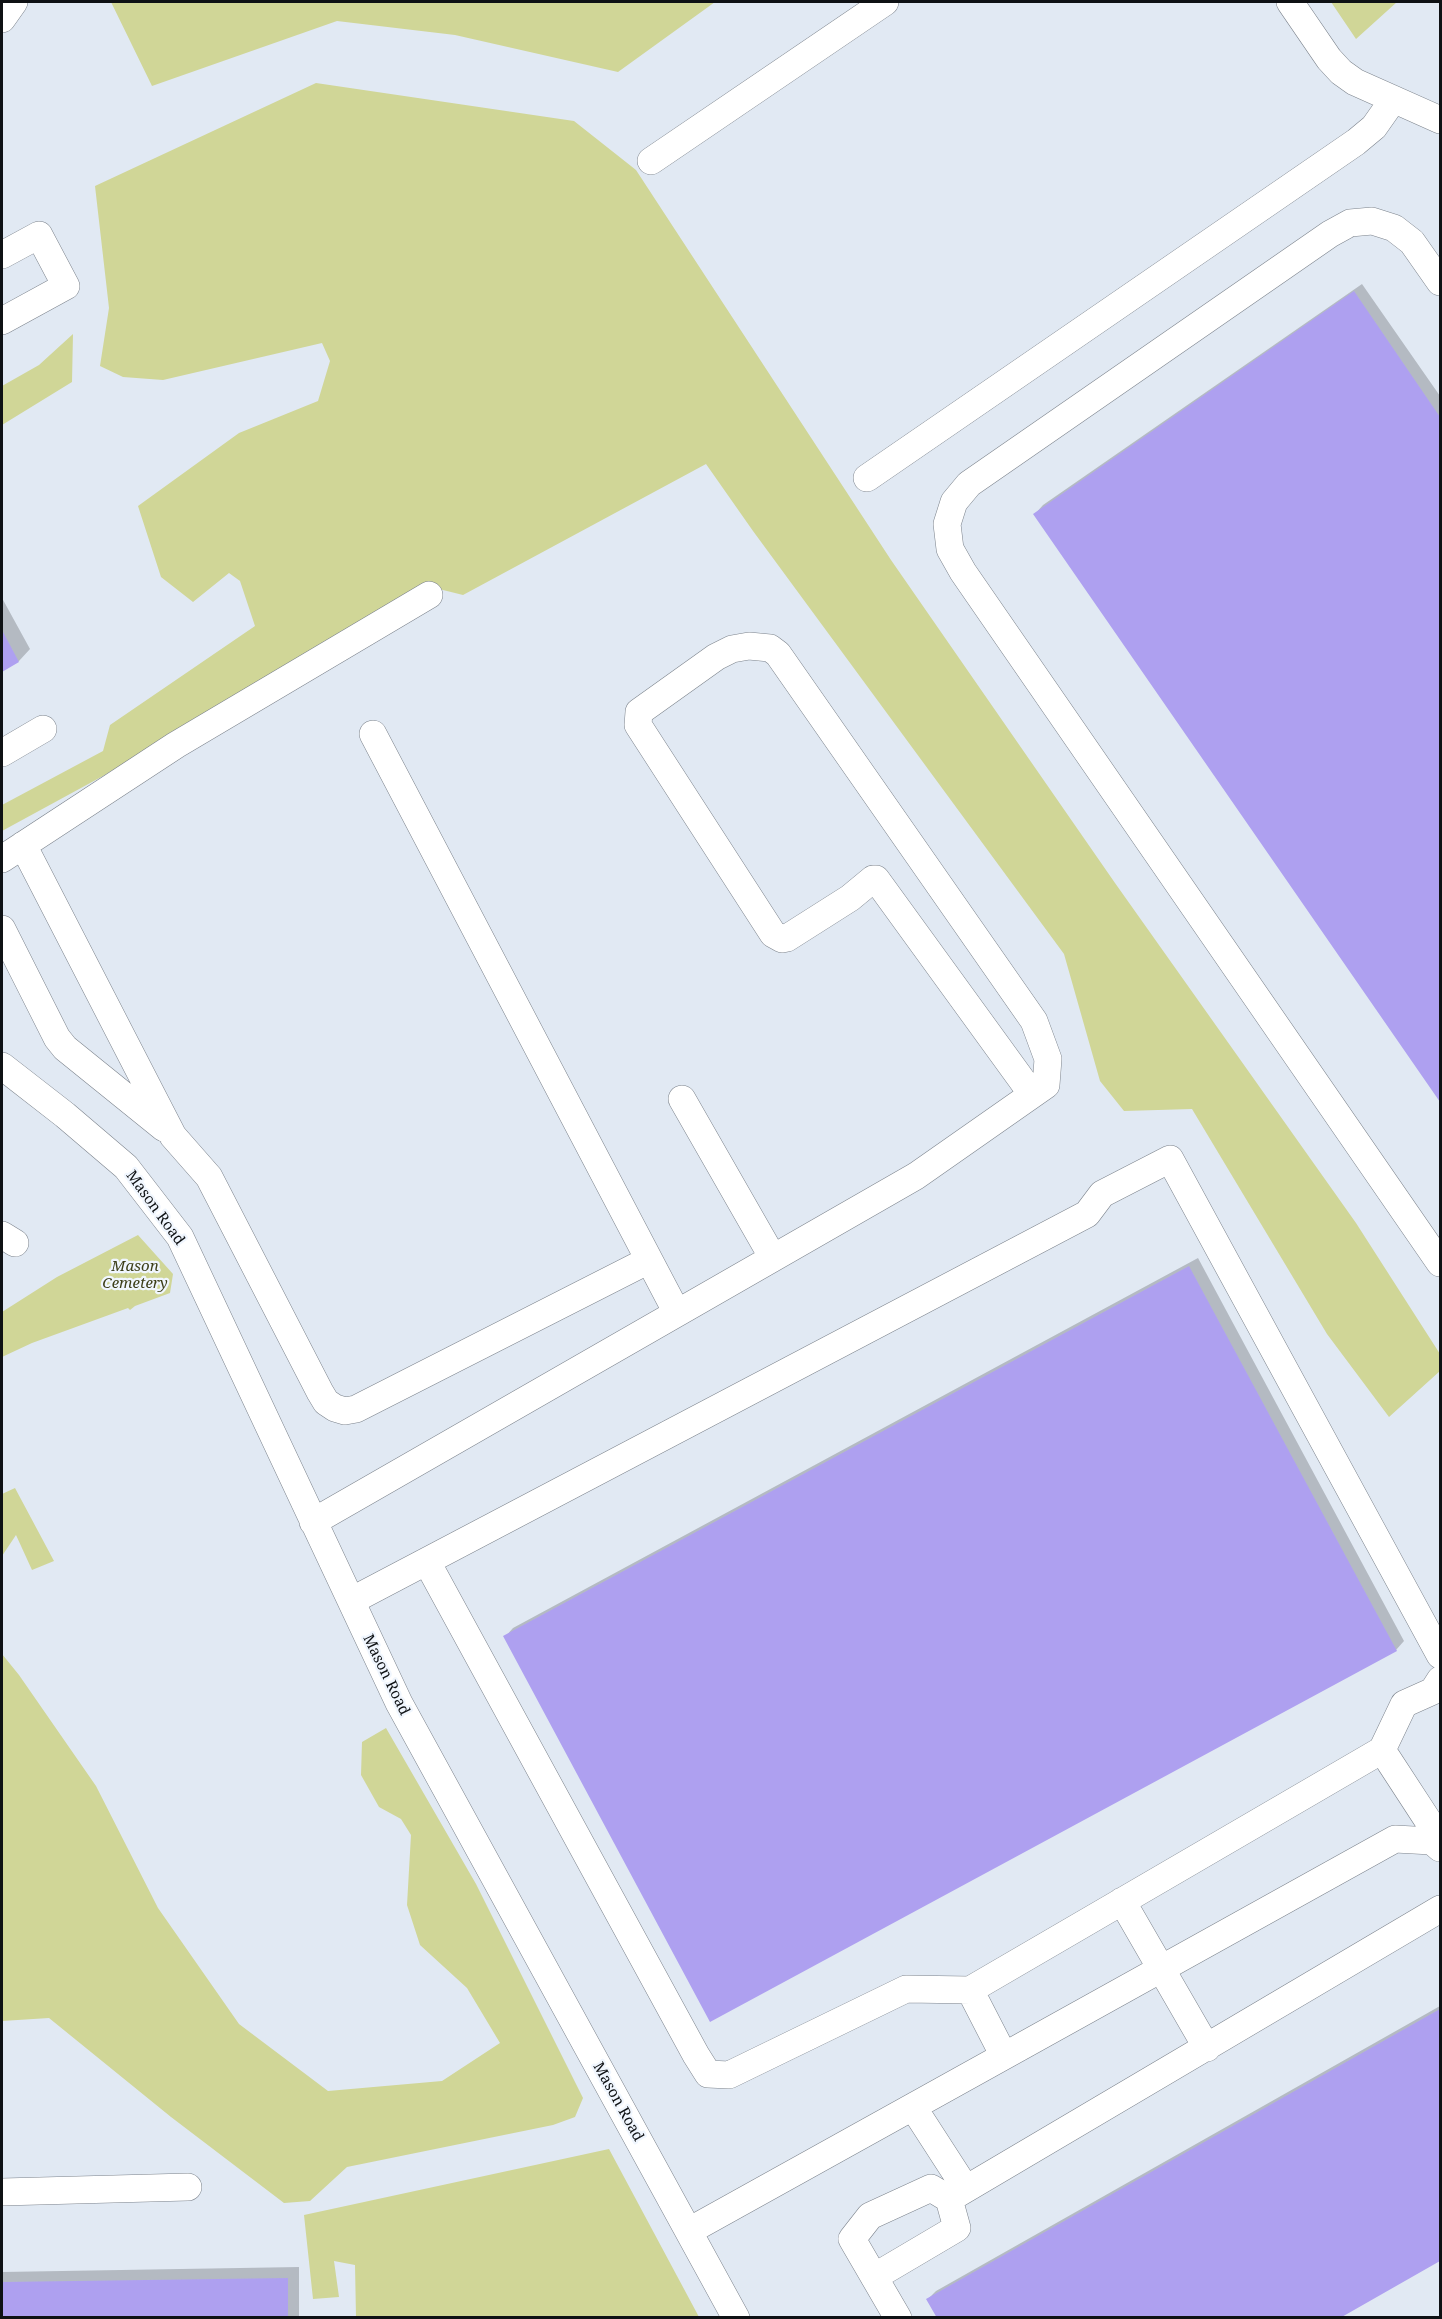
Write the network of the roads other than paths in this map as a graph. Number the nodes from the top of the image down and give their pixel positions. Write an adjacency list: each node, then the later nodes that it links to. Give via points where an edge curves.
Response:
1 (14, 2): 4 (street)
2 (885, 2): 7 (street)
3 (1290, 2): 5 (street, via 1341,72)
4 (2, 19)
5 (1393, 100): 6 (street); 11 (street, via 1374,127 1356,142)
6 (1440, 120)
7 (651, 161)
8 (2, 255): 10 (street, via 39,235 66,286)
9 (1440, 282): 24 (street, via 1413,242 1394,228 1372,221 1350,223 969,484 954,502 946,524 950,549 963,572)
10 (2, 321)
11 (867, 478)
12 (429, 596): 16 (street, via 176,745)
13 (43, 729): 15 (street)
14 (373, 734): 23 (street)
15 (2, 753)
16 (12, 852): 21 (street)
17 (2, 929): 21 (street, via 65,1048)
18 (2, 1066): 26 (street, Mason Road, via 126,1167 180,1237)
19 (1032, 1094): 19 (street, via 1046,1085 1048,1059 1034,1021 778,654 763,646 732,649 639,712 642,733 773,934 782,939 794,934 876,879); 22 (street, via 916,1176)
20 (682, 1100): 22 (street)
21 (173, 1136): 23 (street, via 208,1177 326,1402 345,1411 356,1409)
22 (773, 1258): 25 (street)
23 (649, 1260): 25 (street)
24 (1440, 1263)
25 (677, 1313): 26 (street)
26 (314, 1522): 28 (street, Mason Road)
27 (427, 1562): 28 (street); 29 (street, via 1087,1214 1102,1194 1170,1159); 37 (street, via 708,2074 729,2075 906,1989)
28 (351, 1601): 44 (street, Mason Road, via 399,1703)
29 (1440, 1655)
30 (1438, 1692): 31 (street, via 1404,1704)
31 (1382, 1750): 32 (street); 34 (street)
32 (1440, 1839)
33 (1440, 1848): 36 (street, via 1432,1841 1395,1839)
34 (1122, 1901): 36 (street); 37 (street)
35 (1440, 1909): 38 (street)
36 (1162, 1968): 38 (street); 39 (street)
37 (970, 1990): 39 (street)
38 (1207, 2048): 43 (street)
39 (1004, 2056): 40 (street)
40 (913, 2107): 43 (street); 44 (street)
41 (188, 2187): 42 (street)
42 (2, 2192)
43 (958, 2194): 45 (street, via 957,2228); 45 (street, via 931,2188 870,2216 852,2239)
44 (689, 2231): 46 (street, Mason Road)
45 (874, 2277): 47 (street)
46 (736, 2318)
47 (898, 2318)

